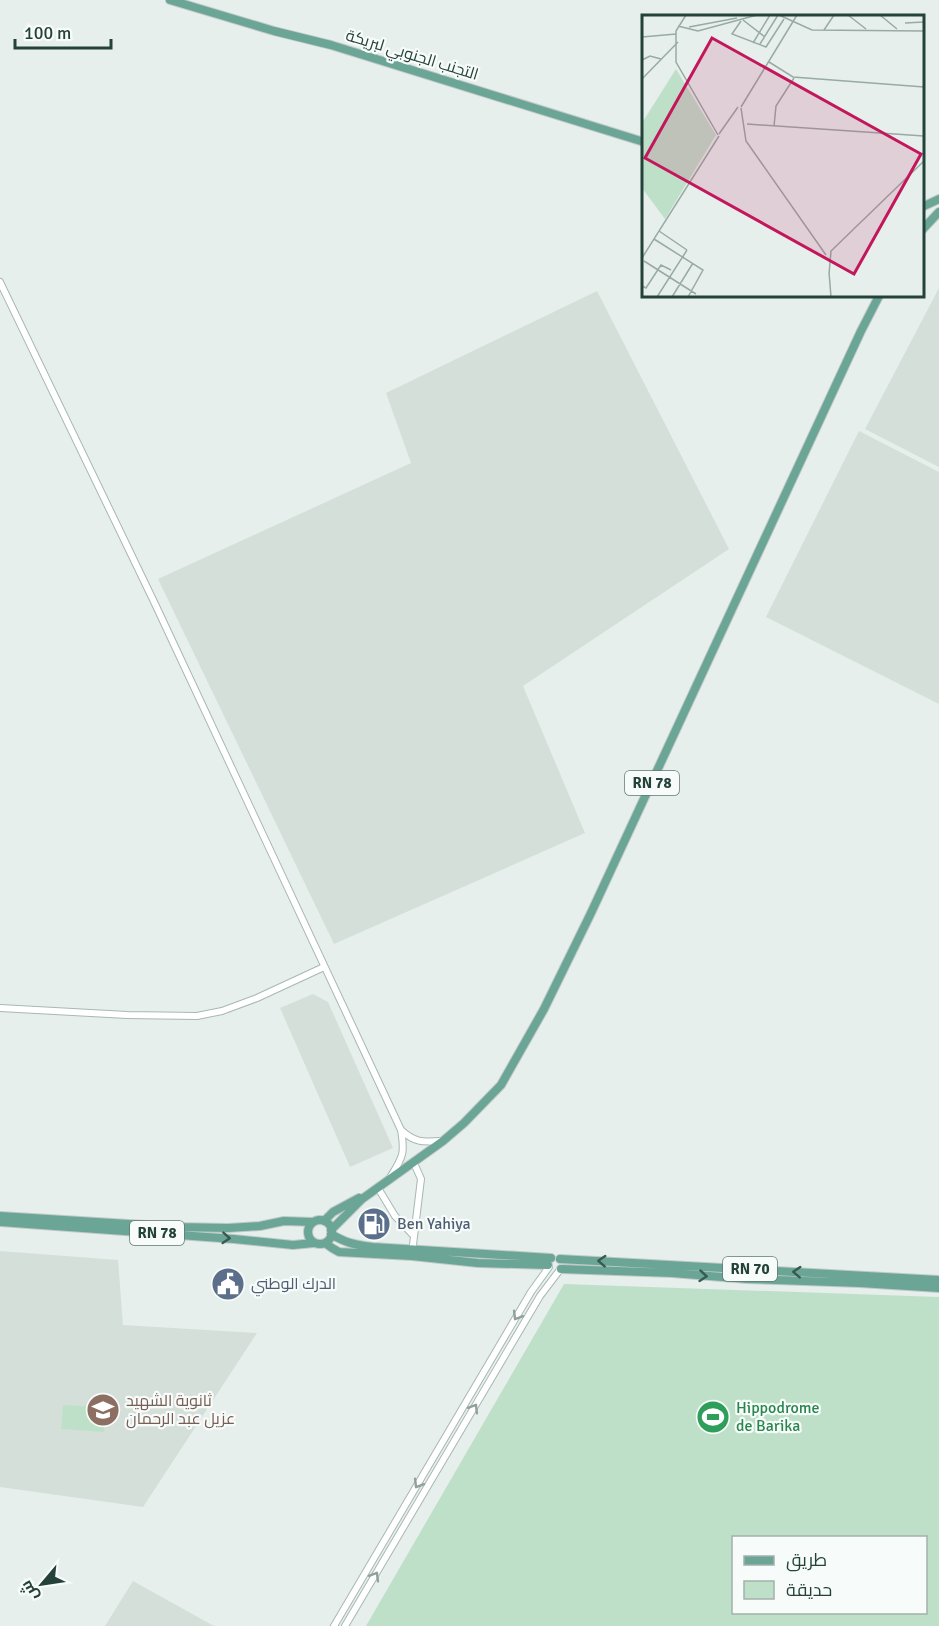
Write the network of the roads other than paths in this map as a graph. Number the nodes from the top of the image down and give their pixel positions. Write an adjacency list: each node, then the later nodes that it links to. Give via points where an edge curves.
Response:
1 (170, 0): 2 (main road, التجنب الجنوبي لبريكة, via 331,45)
2 (642, 141)
3 (939, 199): 4 (main road)
4 (924, 206)
5 (939, 212): 6 (main road)
6 (924, 228)
7 (0, 282): 9 (street)
8 (877, 297): 12 (main road, RN 78, via 544,1009 501,1085)
9 (324, 967): 10 (street, via 258,998 197,1016); 11 (street)
10 (0, 1008)
11 (400, 1130): 12 (street, via 411,1139); 14 (street, via 403,1157)
12 (443, 1141): 13 (main road, RN 78)
13 (414, 1163): 14 (main road, RN 78); 21 (street, via 421,1179)
14 (389, 1179): 15 (main road, RN 78)
15 (378, 1188): 17 (main road, RN 78); 20 (main road, RN 78); 21 (street, via 395,1216)
16 (0, 1216): 19 (main road, RN 78, via 228,1228 284,1221)
17 (324, 1221): 19 (main road); 20 (main road)
18 (0, 1222): 22 (main road, RN 78, one-way to 22, via 292,1245)
19 (313, 1222): 22 (main road, via 308,1233)
20 (331, 1232): 23 (main road); 24 (main road, RN 70, via 351,1244)
21 (413, 1235): 24 (street)
22 (314, 1243): 23 (main road)
23 (325, 1243): 24 (main road, RN 70, via 339,1252)
24 (412, 1253): 25 (main road, RN 70)
25 (552, 1262): 26 (main road, via 563,1265); 28 (main road, RN 70, one-way to 25); 30 (street, one-way to 30)
26 (560, 1270): 28 (main road, RN 70, one-way to 28, via 747,1280); 31 (street, one-way to 26, via 540,1296)
27 (939, 1280): 28 (main road, RN 70)
28 (924, 1283): 29 (main road, RN 70)
29 (939, 1288)
30 (334, 1626)
31 (345, 1626)

